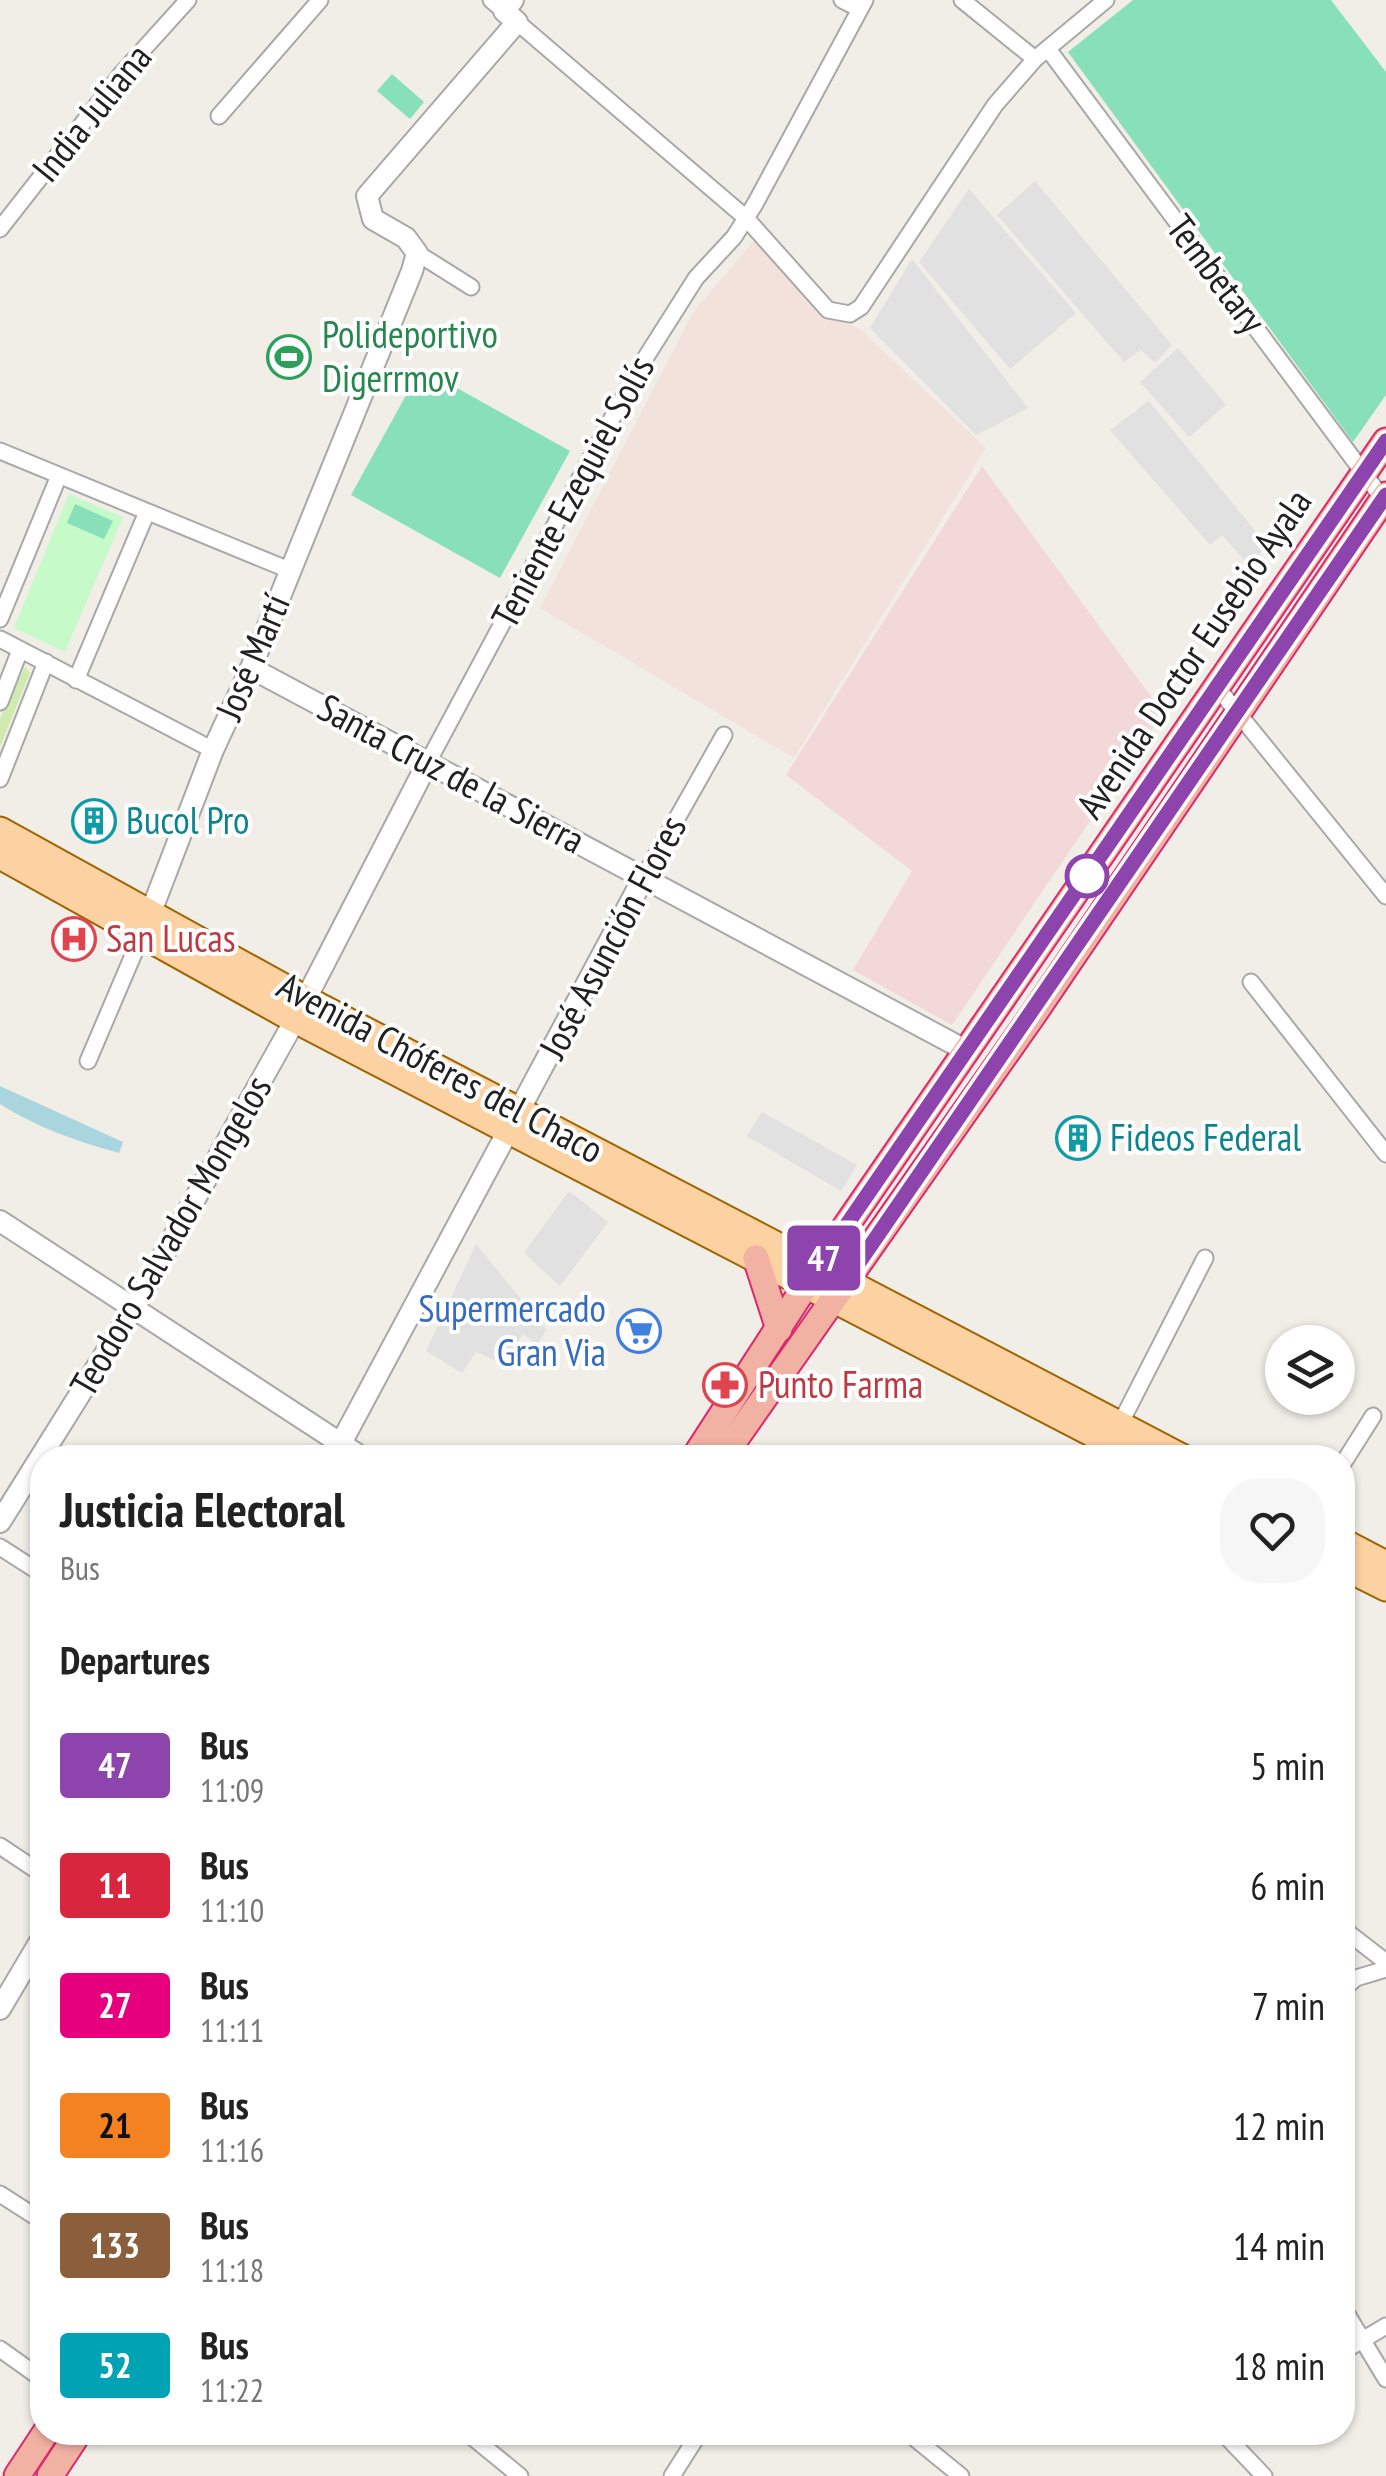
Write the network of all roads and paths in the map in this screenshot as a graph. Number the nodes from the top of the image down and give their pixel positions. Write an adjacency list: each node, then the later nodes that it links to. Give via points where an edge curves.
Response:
1 (188, 0): 11 (street, India Juliana)
2 (320, 0): 9 (street)
3 (842, 0): 6 (street)
4 (962, 0): 8 (street, Tembetary)
5 (1106, 0): 8 (street)
6 (862, 4): 10 (street, Teniente Ezequiel Solís)
7 (506, 8): 10 (street); 12 (street, via 367,196 373,220 406,238)
8 (1042, 54): 10 (street, via 994,105 860,307 837,314 820,303); 16 (street, Tembetary)
9 (219, 116)
10 (746, 218): 32 (street, Teniente Ezequiel Solís, via 696,278 639,368)
11 (1, 224)
12 (417, 253): 13 (street); 20 (street, José Martí)
13 (472, 287)
14 (1386, 441): 16 (highway, Avenida Doctor Eusebio Ayala)
15 (0, 451): 17 (street)
16 (1364, 473): 18 (street, Tembetary); 27 (highway, Avenida Doctor Eusebio Ayala)
17 (58, 478): 19 (street); 21 (street)
18 (1384, 497): 29 (highway, Avenida Doctor Eusebio Ayala)
19 (148, 512): 20 (street); 26 (street)
20 (289, 570): 25 (street, José Martí)
21 (0, 620)
22 (0, 639): 23 (street)
23 (20, 650): 24 (street); 28 (street)
24 (46, 662): 26 (street); 33 (street)
25 (251, 668): 31 (street, José Martí); 32 (street, Santa Cruz de la Sierra)
26 (76, 680): 31 (street)
27 (1216, 686): 29 (street); 35 (highway, Avenida Doctor Eusebio Ayala)
28 (0, 702)
29 (1236, 712): 36 (highway, Avenida Doctor Eusebio Ayala); 39 (street)
30 (724, 734): 38 (street, José Asunción Flores)
31 (213, 750): 40 (street, José Martí)
32 (427, 764): 38 (street, Santa Cruz de la Sierra); 42 (street, Teniente Ezequiel Solís)
33 (0, 778)
34 (0, 830): 40 (main road, Avenida Chóferes del Chaco)
35 (1118, 831): 36 (highway); 43 (highway, Avenida Doctor Eusebio Ayala)
36 (1144, 852): 50 (highway, Avenida Doctor Eusebio Ayala)
37 (0, 856): 40 (main road, Avenida Chóferes del Chaco)
38 (645, 875): 43 (street, Santa Cruz de la Sierra); 45 (street, José Asunción Flores)
39 (1386, 896)
40 (147, 923): 42 (main road, Avenida Chóferes del Chaco); 44 (street, José Martí)
41 (1252, 982): 46 (street)
42 (300, 1009): 45 (main road, Avenida Chóferes del Chaco); 51 (street, Teodoro Salvador Mongelos)
43 (967, 1050): 50 (highway, Avenida Doctor Eusebio Ayala)
44 (88, 1061)
45 (516, 1121): 48 (main road, Avenida Chóferes del Chaco); 50 (main road, Avenida Chóferes del Chaco); 57 (street, José Asunción Flores)
46 (1386, 1154)
47 (0, 1221): 51 (street)
48 (756, 1258): 50 (main road, Avenida Chóferes del Chaco); 52 (highway)
49 (1205, 1258): 54 (street)
50 (826, 1281): 52 (highway, Avenida Doctor Eusebio Ayala); 54 (main road); 59 (highway, Avenida Doctor Eusebio Ayala)
51 (135, 1306): 55 (street, Teodoro Salvador Mongelos); 56 (street)
52 (778, 1330): 58 (highway, Avenida Doctor Eusebio Ayala)
53 (1373, 1416): 62 (street)
54 (1116, 1433): 60 (main road); 61 (main road)
55 (48, 1445)
56 (330, 1445)
57 (340, 1445)
58 (703, 1445)
59 (730, 1445)
60 (1127, 1445)
61 (1149, 1445)
62 (1355, 1445)
63 (30, 1474): 64 (street, Teodoro Salvador Mongelos)
64 (0, 1522)
65 (0, 1547): 68 (street)
66 (1355, 1548): 67 (main road)
67 (1386, 1564)
68 (30, 1566)
69 (1355, 1572): 70 (main road)
70 (1386, 1588)
71 (0, 1846): 72 (street)
72 (30, 1866)
73 (1355, 1939): 75 (street)
74 (30, 1958): 77 (street)
75 (1386, 1966): 76 (street)
76 (1355, 1979)
77 (0, 2009)
78 (0, 2194): 79 (street)
79 (30, 2213)
80 (1386, 2326): 82 (street)
81 (1355, 2328): 82 (street)
82 (1362, 2340): 83 (street); 86 (street)
83 (1355, 2344)
84 (0, 2349): 85 (street)
85 (30, 2370)
86 (1386, 2379)
87 (38, 2445): 93 (highway)
88 (70, 2445): 94 (highway)
89 (482, 2445): 95 (street)
90 (692, 2445): 96 (street)
91 (923, 2445): 97 (street)
92 (1234, 2445): 98 (street)
93 (18, 2476)
94 (50, 2476)
95 (520, 2476)
96 (672, 2476)
97 (961, 2476)
98 (1264, 2476)

